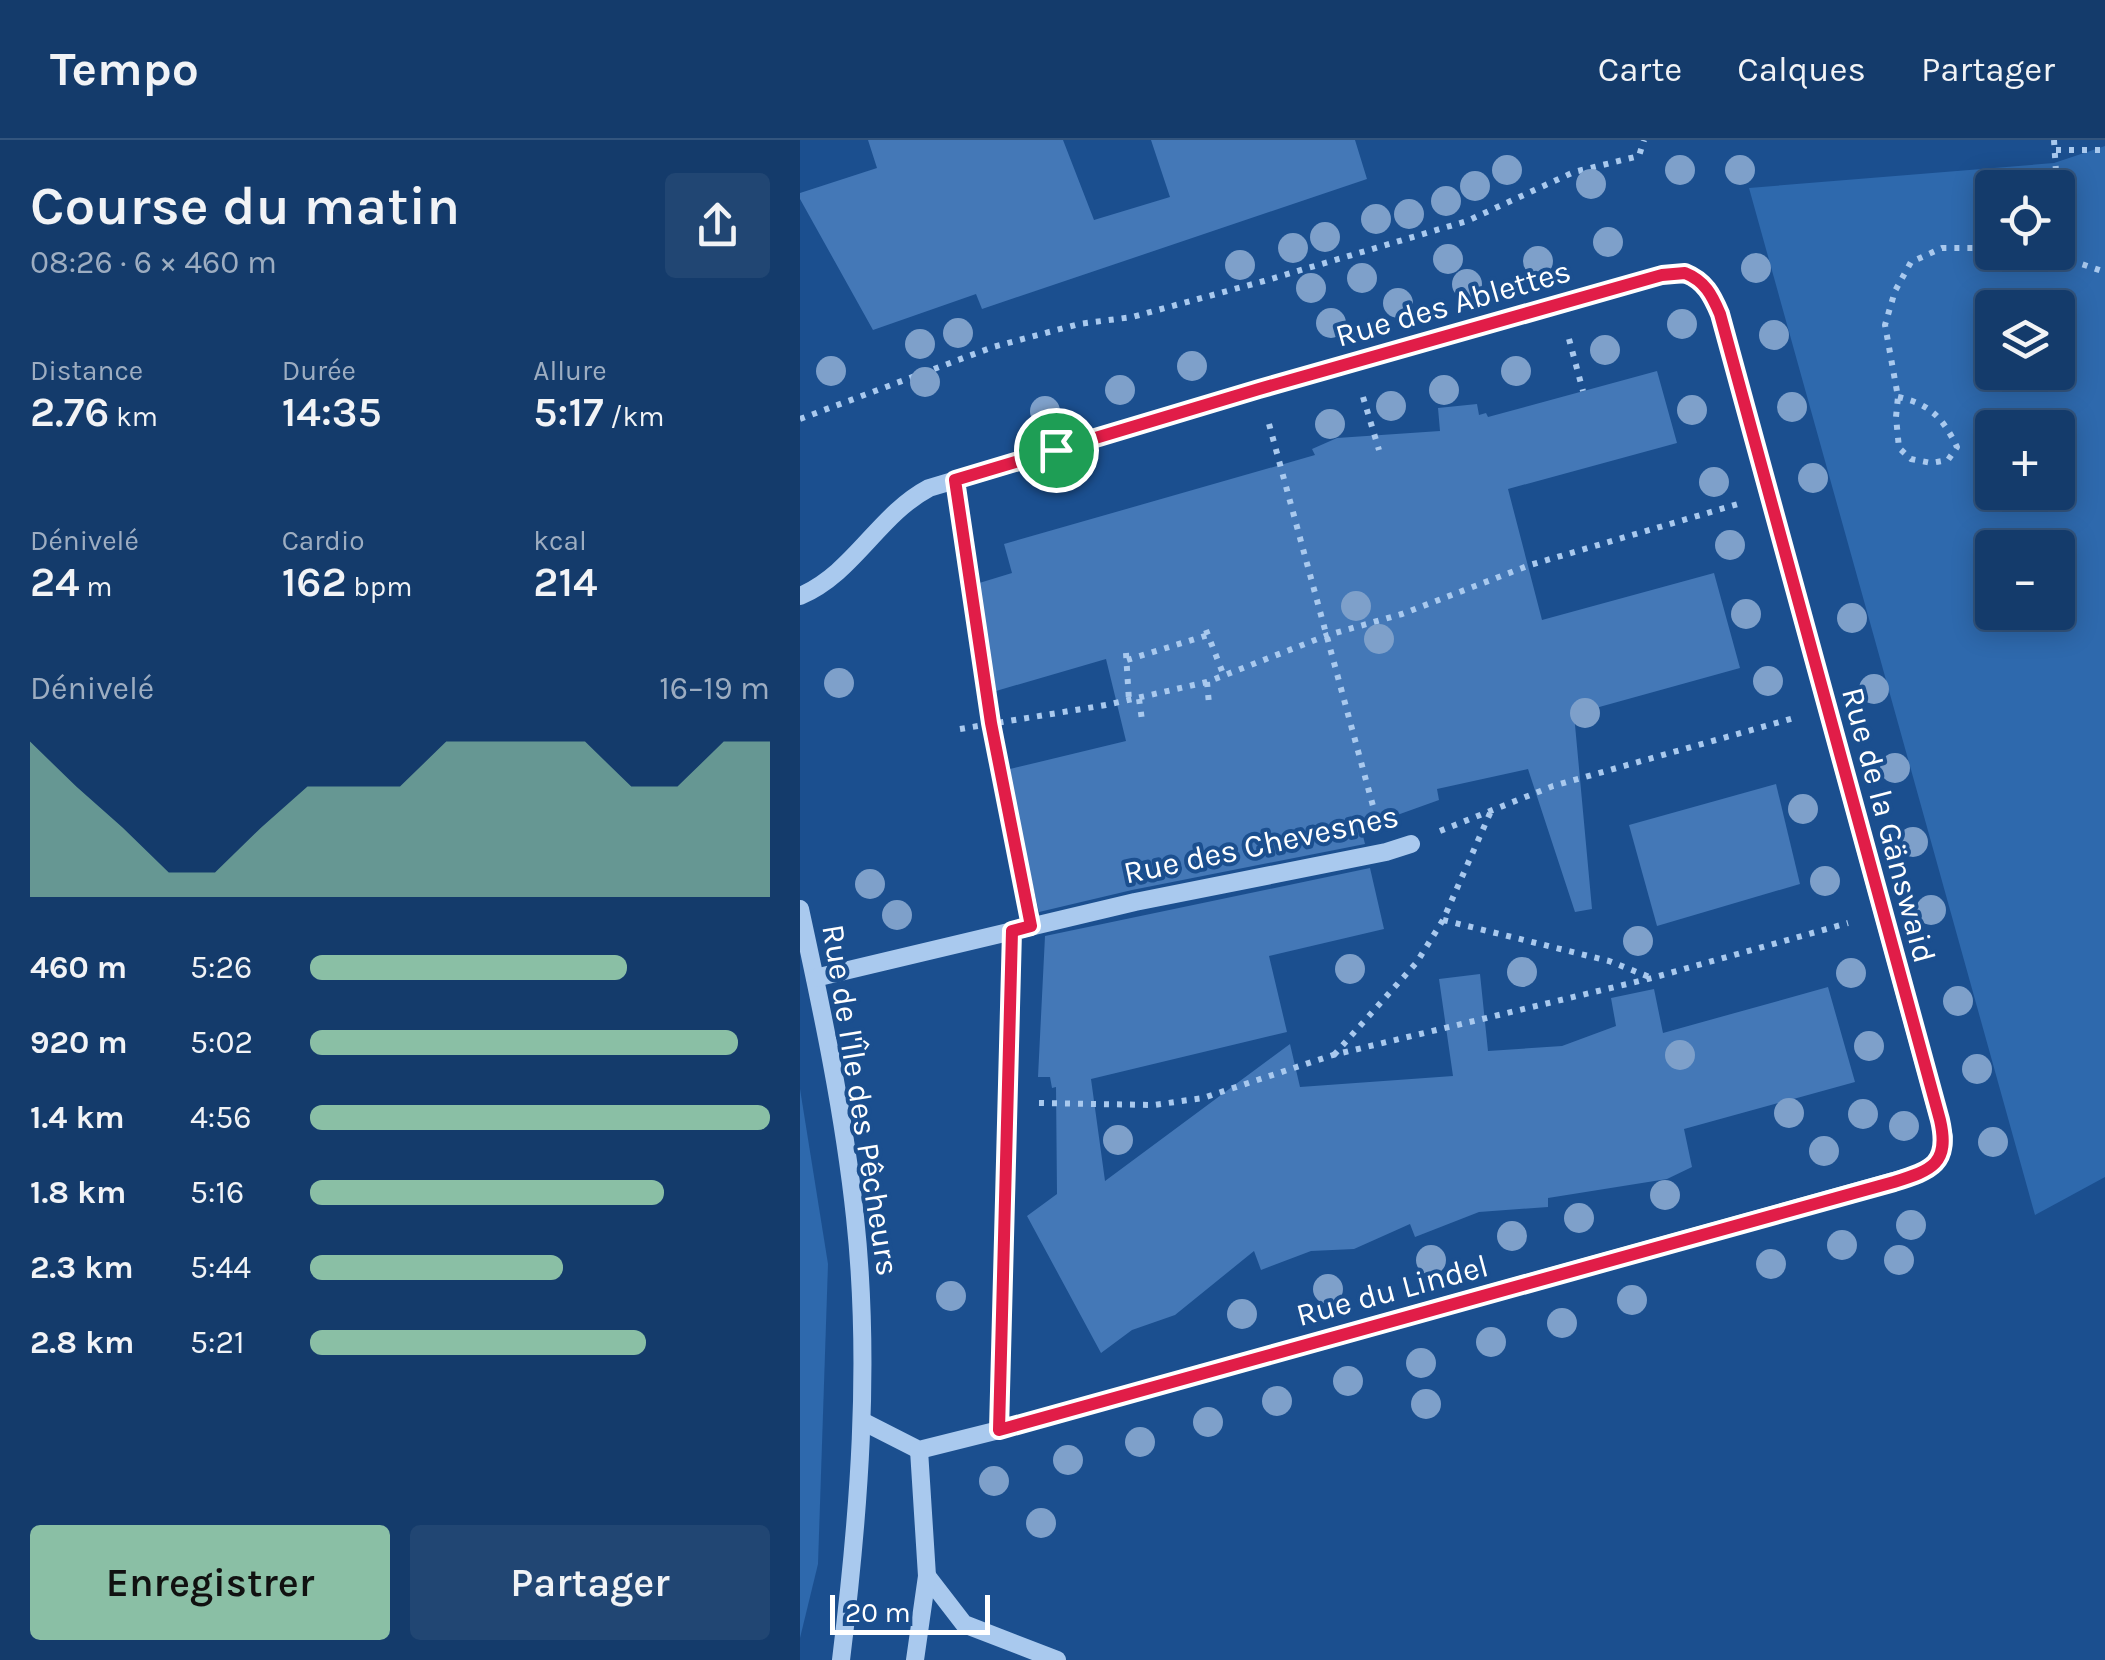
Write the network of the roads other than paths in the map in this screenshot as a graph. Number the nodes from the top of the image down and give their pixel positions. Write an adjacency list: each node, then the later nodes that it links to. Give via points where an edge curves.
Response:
1 (1698, 278): 2 (street, Rue des Ablettes, via 1662,275 955,480 907,500 843,568); 7 (street, Rue de la Gänswaid, via 1720,314 1944,1136)
2 (800, 596)
3 (1411, 844): 5 (street, Rue des Chevesnes)
4 (800, 909): 6 (street, Rue de l'Île des Pêcheurs)
5 (1022, 929): 6 (street, Rue des Chevesnes); 9 (street, via 1008,1103)
6 (815, 978): 8 (street, Rue de l'Île des Pêcheurs, via 855,1216)
7 (1939, 1160): 9 (street, Rue du Lindel, via 1894,1182)
8 (862, 1421): 10 (street); 12 (street, Rue de l'Île des Pêcheurs)
9 (999, 1430): 10 (street, Rue du Lindel)
10 (919, 1450): 11 (street)
11 (927, 1576): 13 (street); 14 (street, via 964,1624)
12 (841, 1660)
13 (914, 1660)
14 (1058, 1660)

